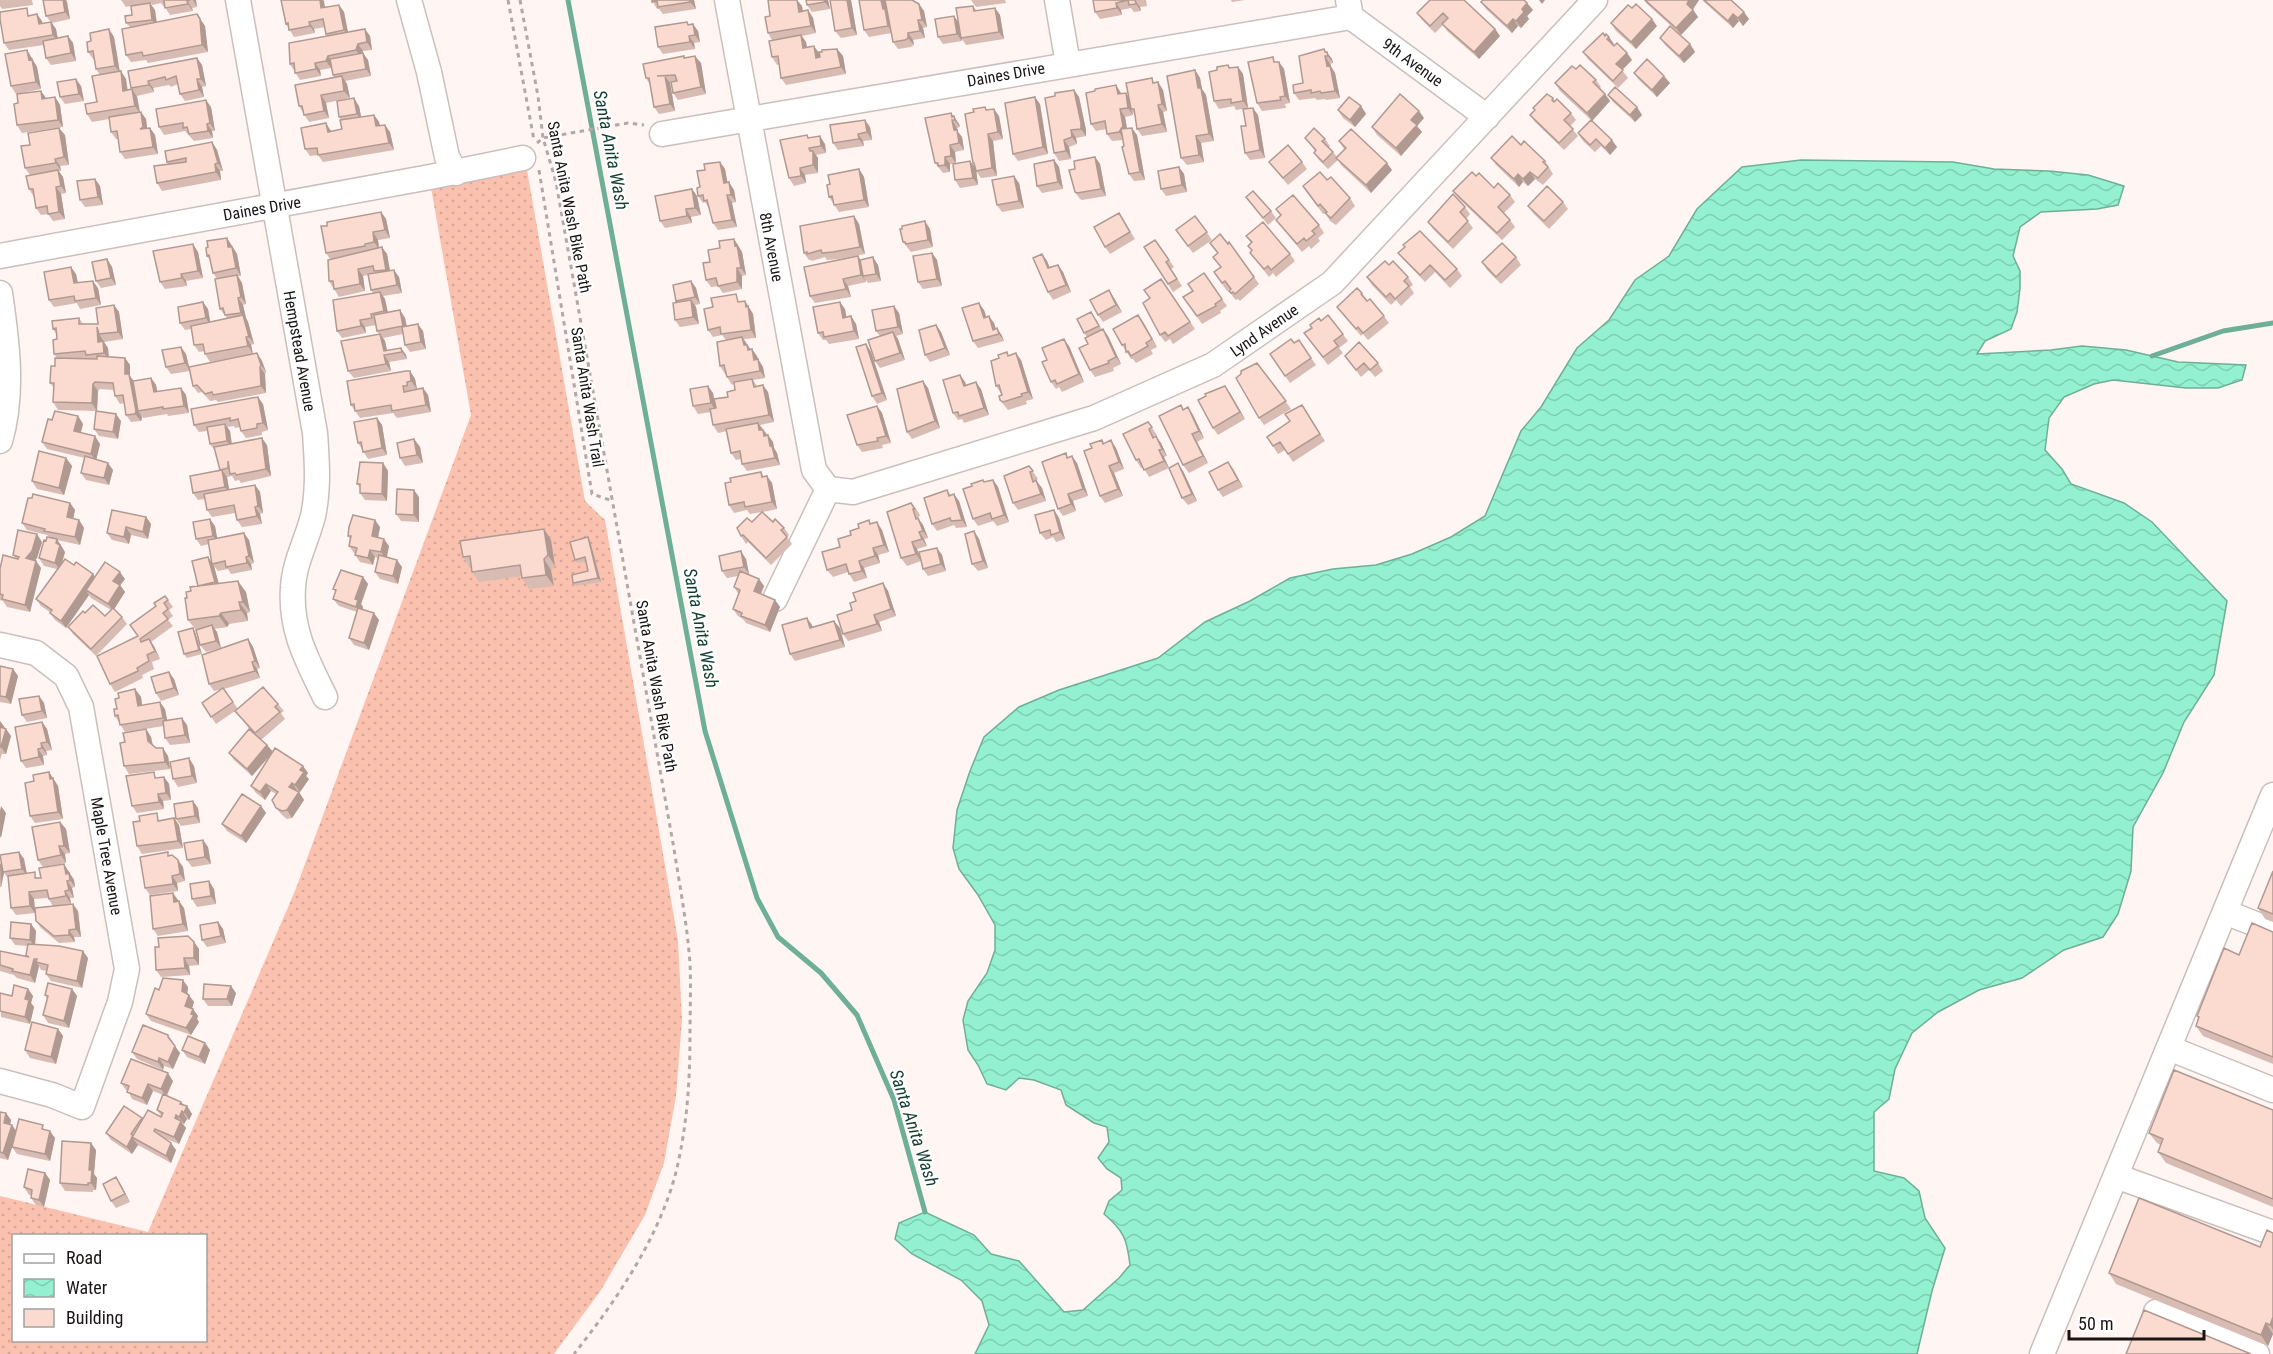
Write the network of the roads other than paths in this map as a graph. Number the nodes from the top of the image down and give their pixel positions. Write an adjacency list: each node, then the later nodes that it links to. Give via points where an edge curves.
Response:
1 (237, 0): 13 (street, Hempstead Avenue)
2 (409, 0): 12 (street, via 447,157)
3 (727, 0): 9 (street, 8th Avenue)
4 (1057, 0): 7 (street)
5 (1595, 0): 8 (street, Lynd Avenue)
6 (1350, 8): 7 (street, Daines Drive); 8 (street, 9th Avenue)
7 (1068, 64): 9 (street, Daines Drive)
8 (1487, 117): 17 (street, Lynd Avenue, via 1332,283 1213,365 1094,418 853,492)
9 (748, 118): 10 (street, Daines Drive); 17 (street, 8th Avenue, via 814,470)
10 (662, 134)
11 (532, 157): 12 (street, Daines Drive)
12 (456, 173): 13 (street, Daines Drive)
13 (274, 206): 14 (street, Daines Drive); 20 (street, Hempstead Avenue, via 315,433 318,483 293,587 294,616 299,645)
14 (0, 256)
15 (0, 293): 16 (street, via 8,345 5,423)
16 (0, 441)
17 (828, 489): 18 (street)
18 (776, 599)
19 (0, 645): 25 (street, Maple Tree Avenue, via 36,653 66,676 81,707 127,969 120,1002 82,1107)
20 (325, 697)
21 (2271, 803): 22 (street)
22 (2225, 912): 23 (street); 24 (street)
23 (2273, 932)
24 (2169, 1048): 26 (street); 27 (street)
25 (0, 1081)
26 (2273, 1090)
27 (2116, 1176): 28 (street); 30 (street)
28 (2273, 1233)
29 (2156, 1312): 31 (street)
30 (2042, 1354)
31 (2257, 1354)

